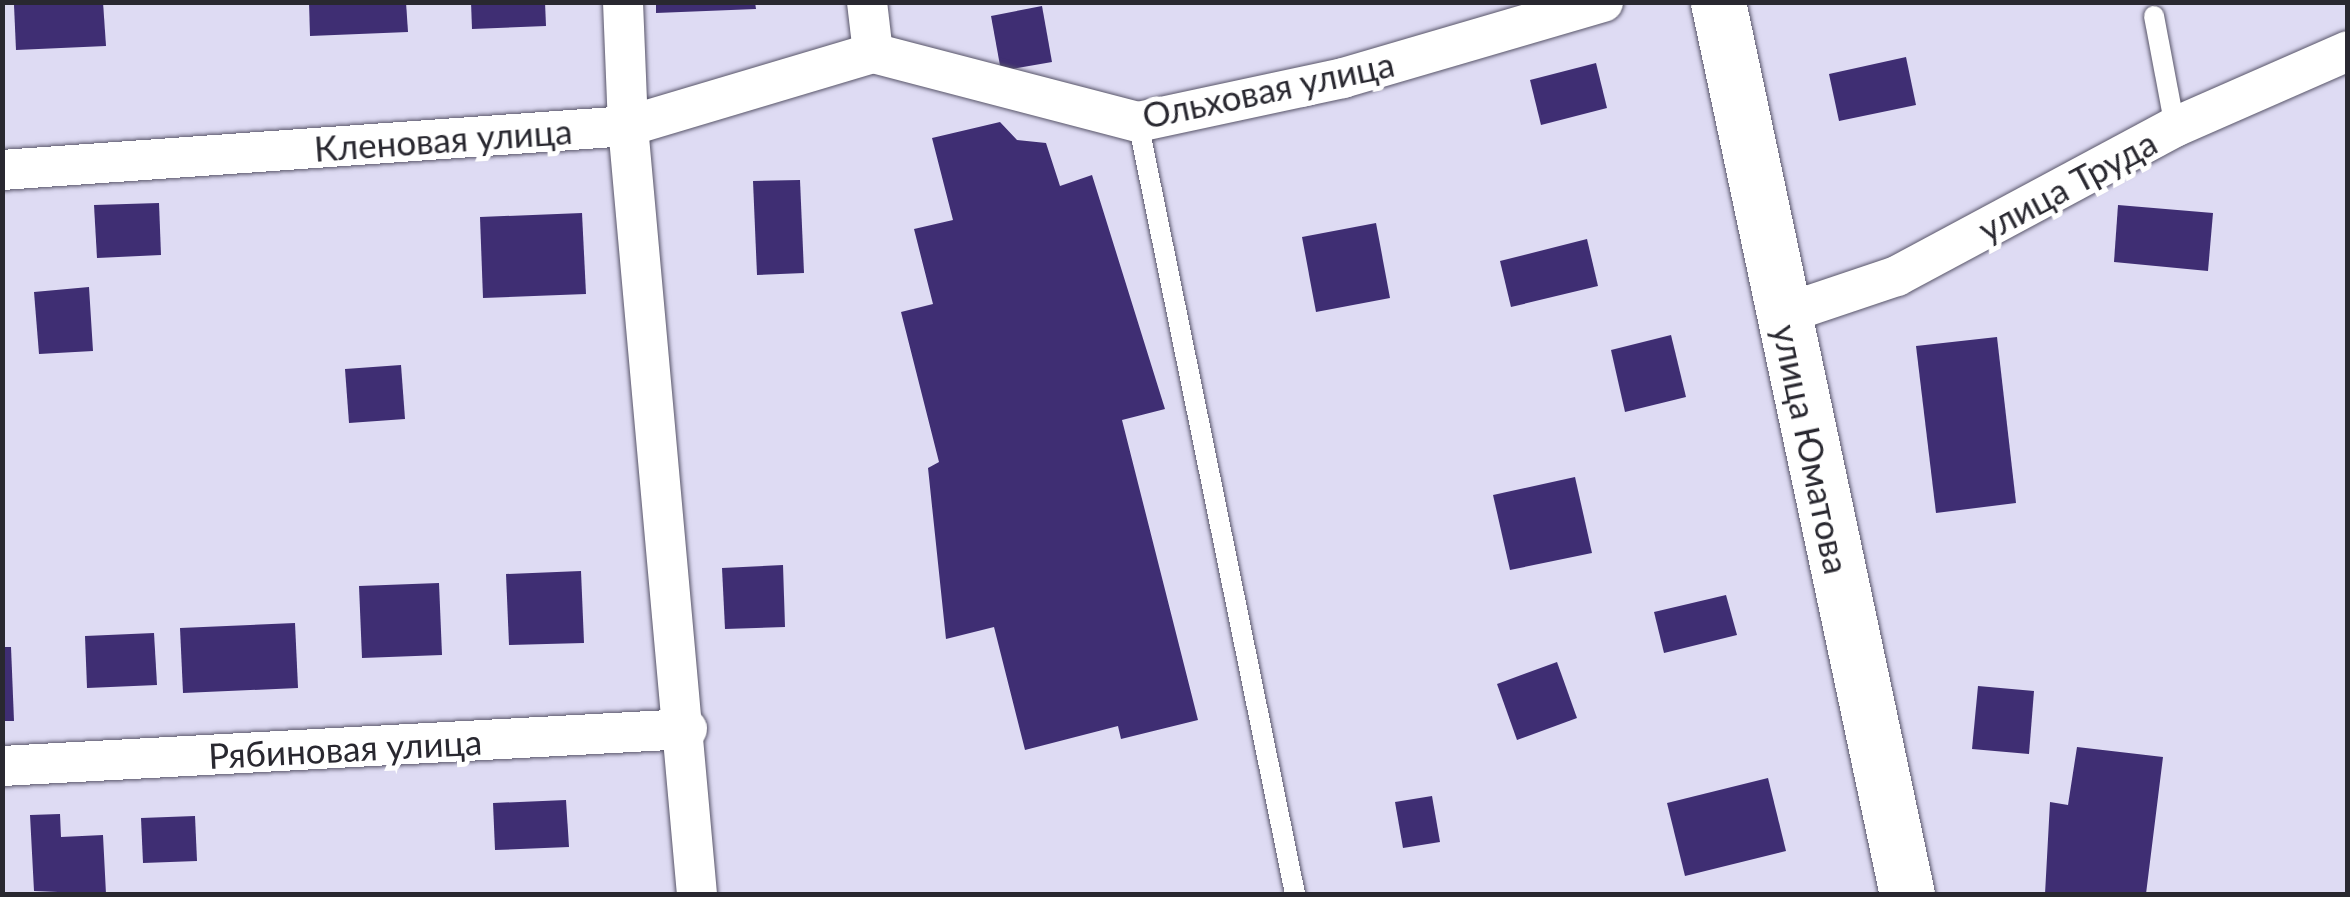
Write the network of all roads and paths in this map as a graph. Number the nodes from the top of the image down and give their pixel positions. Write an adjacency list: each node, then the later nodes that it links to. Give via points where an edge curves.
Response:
1 (623, 2): 9 (street)
2 (866, 2): 7 (street)
3 (1603, 2): 8 (street, Ольховая улица, via 1343,78)
4 (1718, 2): 12 (main road, улица Юматова)
5 (2154, 16): 10 (lane)
6 (2347, 40): 10 (street, улица Труда)
7 (873, 53): 8 (street, Ольховая улица); 9 (street, Кленовая улица)
8 (1138, 122): 16 (lane)
9 (628, 126): 11 (street, Кленовая улица); 13 (street)
10 (2175, 127): 12 (street, улица Труда, via 1896,276)
11 (2, 170)
12 (1784, 314): 17 (main road, улица Юматова)
13 (687, 730): 14 (street, Рябиновая улица); 15 (street)
14 (2, 766)
15 (697, 894)
16 (1296, 894)
17 (1907, 894)

